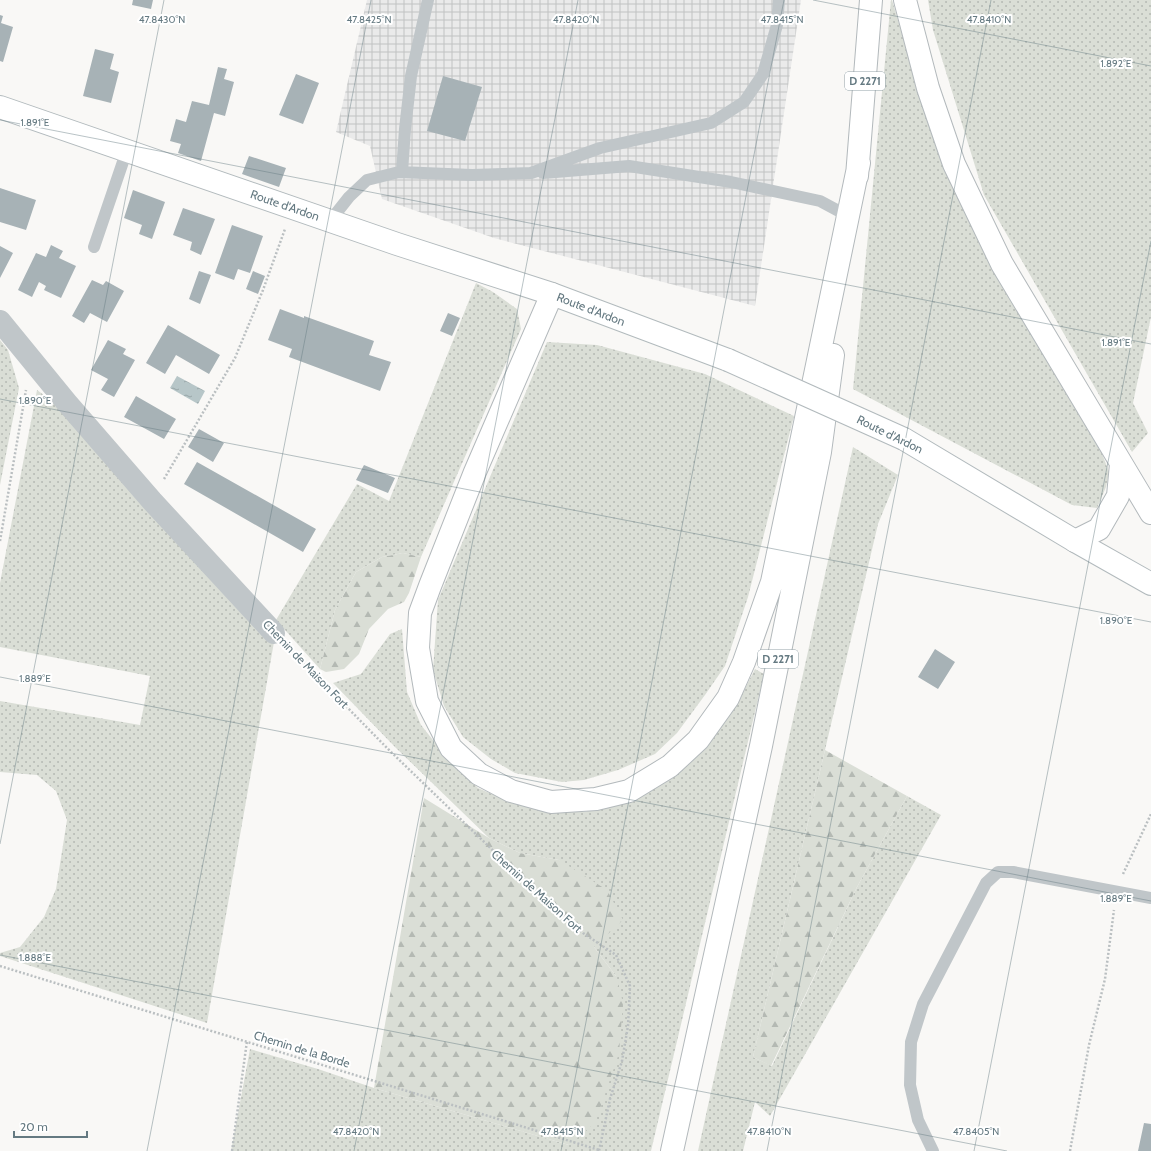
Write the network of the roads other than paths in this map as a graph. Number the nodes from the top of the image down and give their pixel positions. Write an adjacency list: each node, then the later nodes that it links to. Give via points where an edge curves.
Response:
1 (428, 0): 8 (lane, via 411,76)
2 (779, 0): 9 (lane, via 777,25 763,74 744,102 711,123 600,148)
3 (871, 0): 7 (main road, D 2271)
4 (905, 0): 15 (main road, via 928,88 954,164 1002,264)
5 (0, 107): 6 (main road, Route d'Ardon)
6 (126, 150): 11 (main road, Route d'Ardon); 12 (lane)
7 (859, 162): 10 (main road); 21 (main road, D 2271, via 820,452 761,746)
8 (402, 172): 9 (lane, via 472,175); 11 (lane, via 367,180)
9 (532, 173): 10 (lane, via 629,166 731,182 820,201)
10 (848, 216): 13 (main road, via 772,582 744,662 728,698 698,740 670,766 629,791 596,799 551,802 511,791 479,774 451,748 427,701 418,648 420,613 430,586 475,472)
11 (330, 220): 13 (main road, Route d'Ardon)
12 (94, 247)
13 (552, 294): 17 (main road, Route d'Ardon, bridge, via 728,360 904,439)
14 (0, 321): 19 (street, Chemin de Maison Fort, via 67,403 152,500)
15 (1121, 464): 16 (main road); 17 (main road, via 1118,496 1099,529)
16 (1151, 513)
17 (1075, 541): 18 (main road, Route d'Ardon)
18 (1151, 584)
19 (274, 633)
20 (1151, 898): 22 (lane, via 1012,872 998,872 986,882 923,1004 911,1042 910,1085 918,1120)
21 (672, 1151)
22 (933, 1151)

